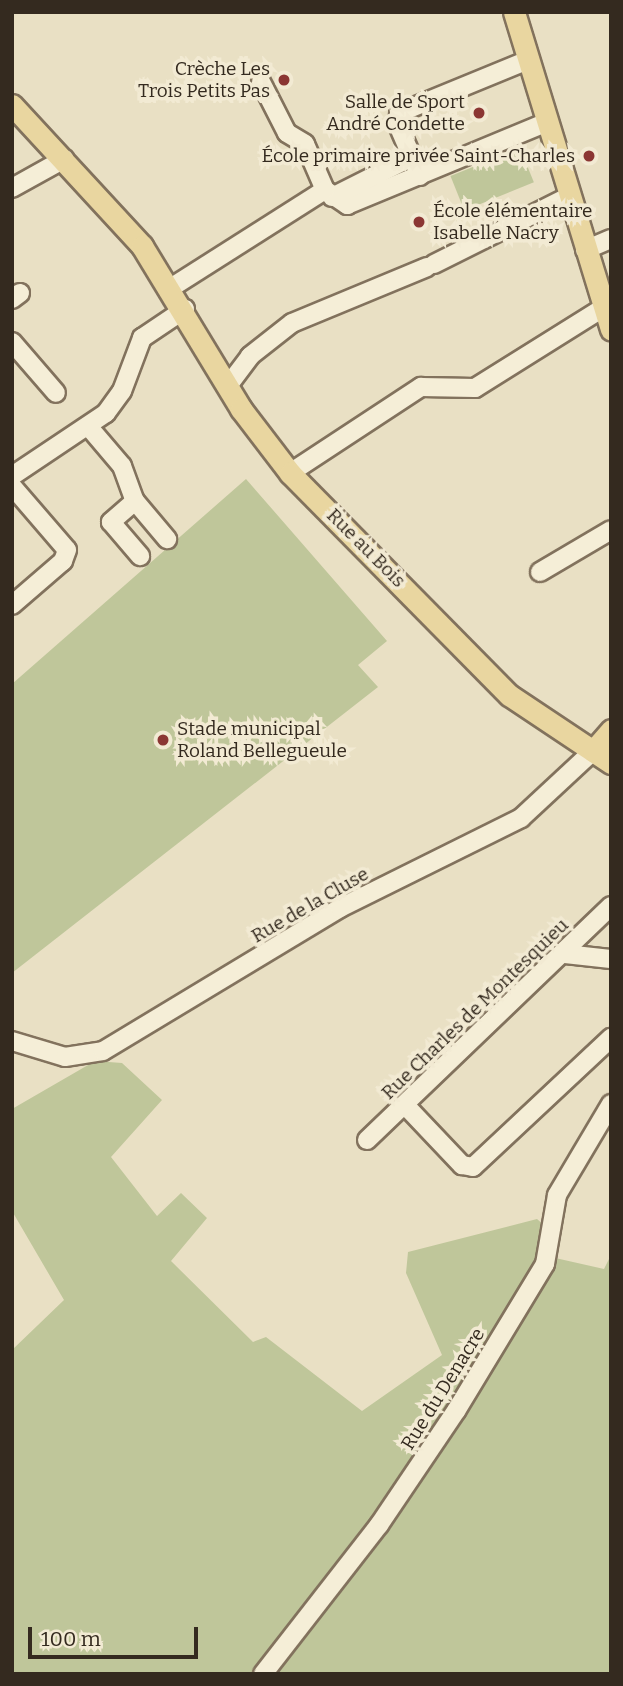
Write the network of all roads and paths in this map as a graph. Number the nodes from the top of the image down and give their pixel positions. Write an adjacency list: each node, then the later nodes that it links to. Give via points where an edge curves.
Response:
1 (514, 12): 2 (main road)
2 (526, 61): 5 (main road); 6 (street, via 402,110 397,122)
3 (261, 82): 10 (street, via 287,133 305,144)
4 (12, 105): 7 (main road, Rue au Bois)
5 (545, 123): 8 (street); 11 (main road)
6 (412, 158): 8 (street); 10 (street)
7 (64, 159): 9 (street); 14 (main road, Rue au Bois)
8 (420, 176): 10 (street, via 354,205)
9 (12, 188)
10 (328, 194): 14 (street)
11 (568, 197): 13 (main road); 19 (street, via 431,265 292,323 250,356)
12 (611, 239): 13 (street)
13 (585, 250): 15 (main road)
14 (172, 287): 16 (main road, Rue au Bois)
15 (603, 308): 17 (main road); 22 (street, via 475,388 421,387)
16 (185, 309): 19 (main road, Rue au Bois); 21 (street, via 142,338 119,397)
17 (611, 330)
18 (12, 342): 20 (street)
19 (227, 387): 22 (main road, Rue au Bois)
20 (56, 393)
21 (88, 426): 23 (street); 25 (street, via 124,469)
22 (290, 473): 32 (main road, Rue au Bois, via 509,695)
23 (12, 476)
24 (12, 486): 30 (street, via 61,536 66,555)
25 (135, 501): 27 (street); 28 (street, via 111,522)
26 (611, 530): 29 (street)
27 (167, 539)
28 (140, 556)
29 (540, 572)
30 (12, 605)
31 (611, 730): 32 (main road)
32 (593, 751): 33 (main road, Rue au Bois); 38 (street, Rue de la Cluse, via 514,823 340,908 103,1051 71,1057)
33 (611, 763)
34 (611, 906): 35 (street, Rue Charles de Montesquieu)
35 (565, 954): 36 (street); 40 (street, Rue Charles de Montesquieu)
36 (611, 960)
37 (611, 1038): 40 (street, via 473,1167 462,1164)
38 (12, 1041)
39 (611, 1104): 42 (street, Rue du Denacre, via 561,1187 545,1264 456,1411 379,1525)
40 (405, 1105): 41 (street, Rue Charles de Montesquieu)
41 (368, 1140)
42 (263, 1674)

